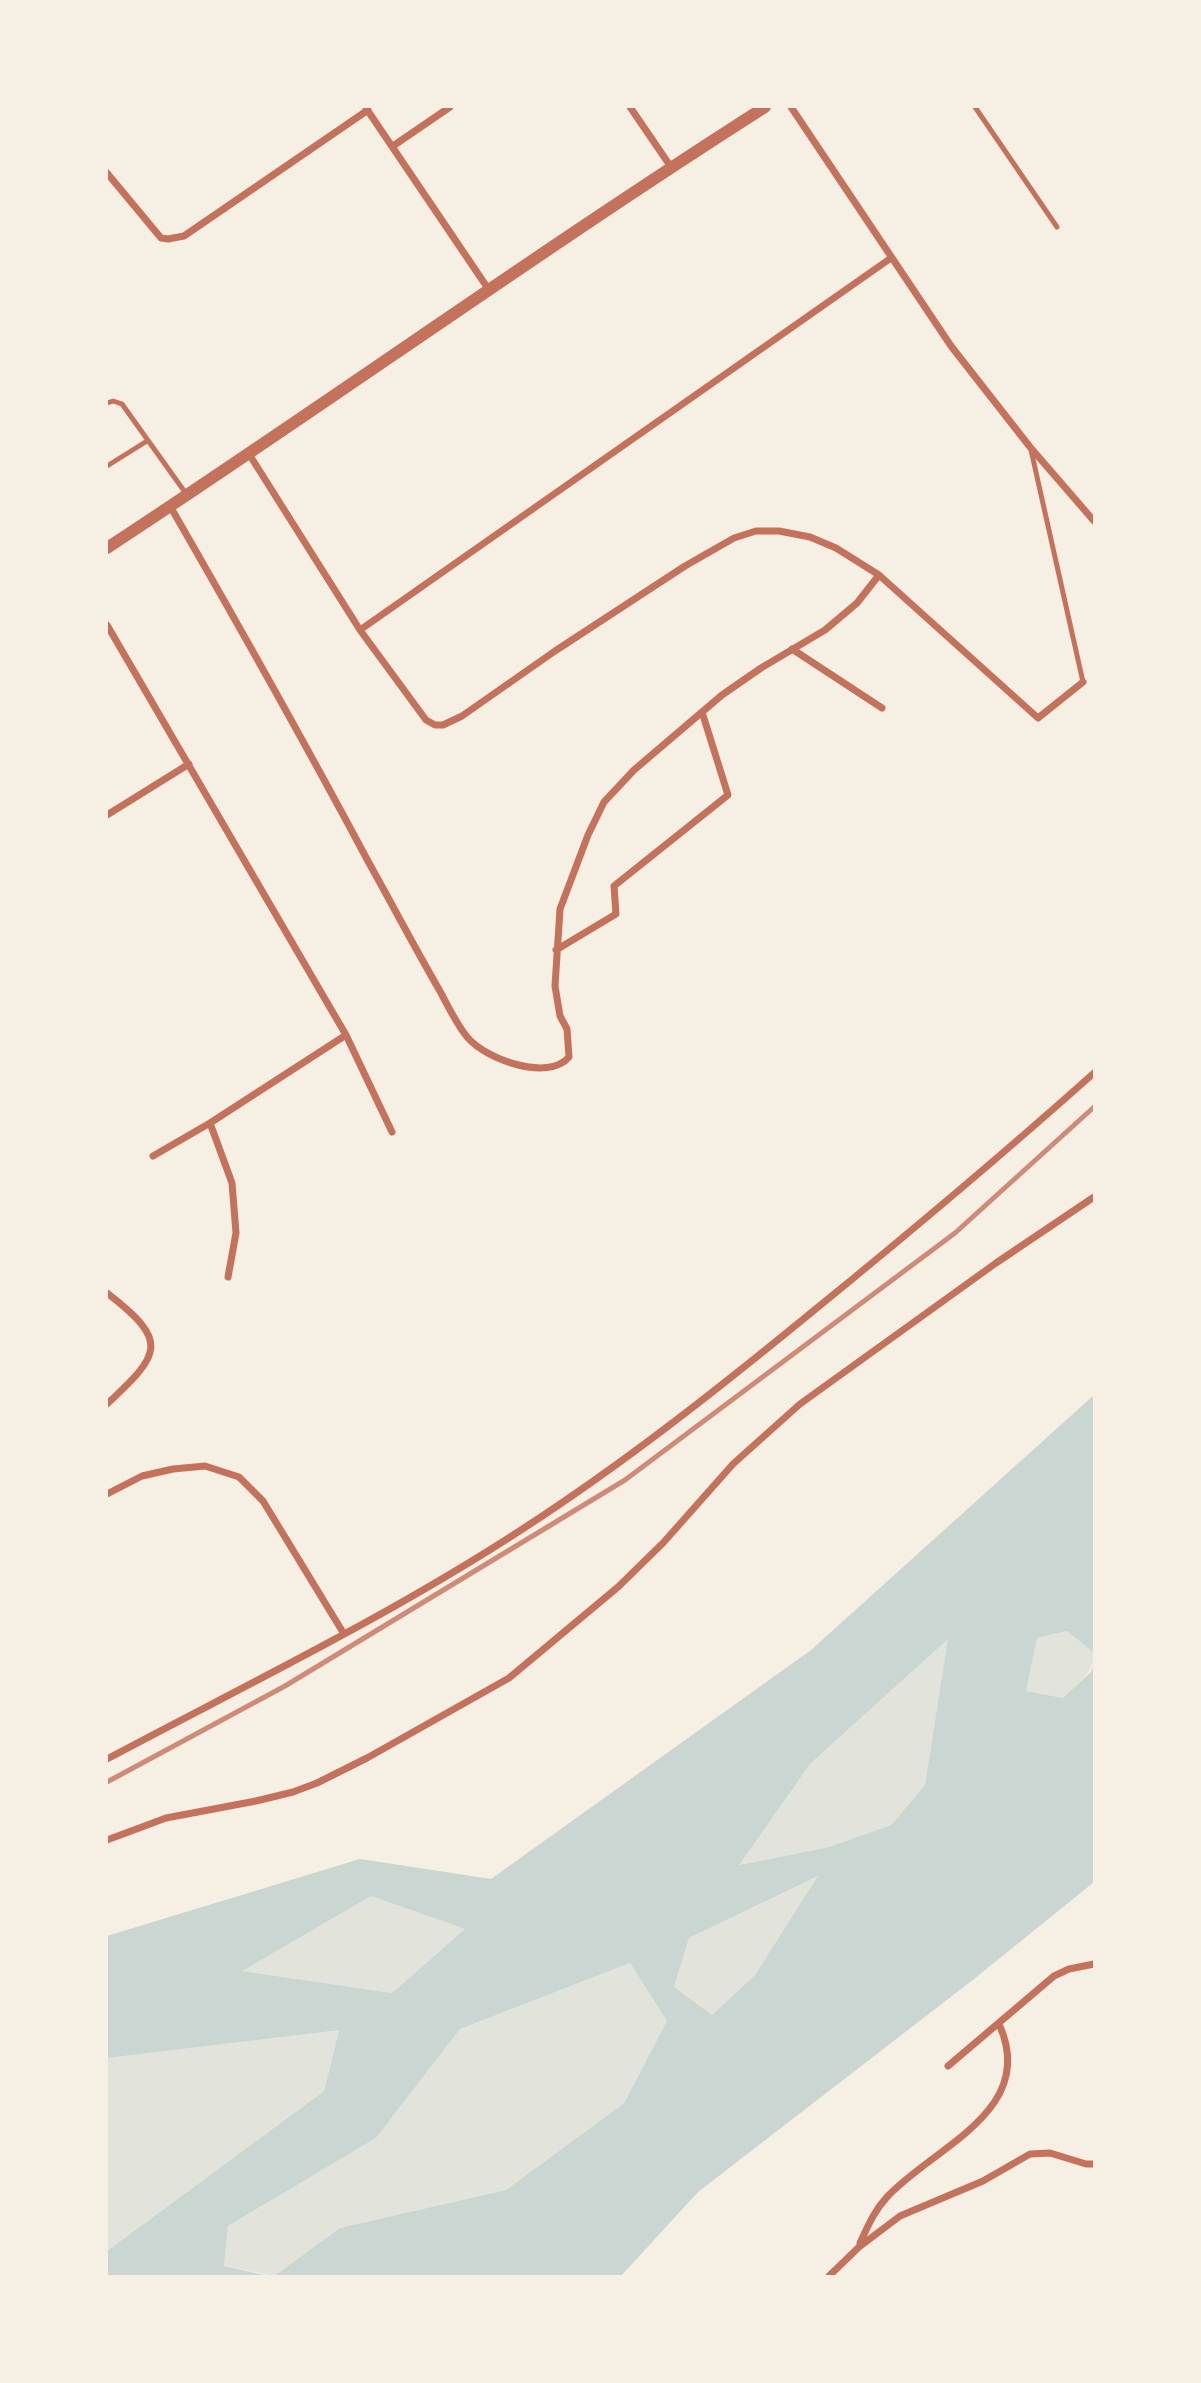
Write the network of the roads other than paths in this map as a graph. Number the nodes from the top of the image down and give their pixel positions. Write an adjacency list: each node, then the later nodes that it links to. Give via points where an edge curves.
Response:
1 (450, 107): 7 (street)
2 (630, 107): 8 (street)
3 (765, 107): 8 (street)
4 (791, 107): 11 (street)
5 (975, 107): 10 (lane)
6 (366, 109): 7 (street); 9 (street, via 176,238 156,233)
7 (393, 146): 12 (street)
8 (671, 167): 12 (street)
9 (107, 173)
10 (1057, 227)
11 (891, 258): 15 (street, via 951,346); 24 (street)
12 (489, 290): 16 (street)
13 (107, 403): 14 (lane, via 122,404)
14 (147, 441): 17 (lane); 18 (lane)
15 (1030, 447): 20 (street); 26 (lane)
16 (248, 454): 18 (street); 24 (street)
17 (107, 466)
18 (187, 495): 19 (street)
19 (170, 506): 21 (street); 31 (street, via 468,1039 509,1064 545,1067 565,1062 570,1051 555,986)
20 (1094, 521)
21 (107, 548)
22 (879, 575): 24 (street, via 836,548 797,533 756,531 734,538 443,725 426,720); 25 (street, via 841,617); 26 (street, via 1038,718)
23 (107, 625): 29 (street)
24 (360, 629)
25 (792, 649): 27 (street); 28 (street)
26 (1083, 682)
27 (882, 708)
28 (702, 712): 31 (street, via 604,802 560,909); 31 (street, via 728,794 614,886 616,914)
29 (190, 764): 30 (street); 32 (street)
30 (107, 815)
31 (556, 950)
32 (346, 1035): 34 (street); 35 (street)
33 (1094, 1073): 42 (street, via 925,1220 716,1390 587,1486 465,1565)
34 (210, 1124): 36 (street); 38 (street, via 232,1184 236,1233)
35 (393, 1132)
36 (153, 1156)
37 (1094, 1197): 44 (street, via 800,1404 733,1464 618,1587 509,1678 317,1783 256,1801 166,1818)
38 (228, 1278)
39 (107, 1293): 40 (street, via 132,1313 152,1338 151,1353 136,1376)
40 (107, 1404)
41 (107, 1494): 42 (street, via 142,1476 173,1469 205,1466 239,1477 263,1502)
42 (344, 1634): 43 (street)
43 (107, 1759)
44 (107, 1840)
45 (1094, 1964): 46 (street, via 1054,1976)
46 (999, 2024): 47 (street); 49 (street, via 1006,2043 1007,2071 996,2102 965,2134 888,2195)
47 (948, 2066)
48 (1094, 2164): 49 (street, via 1050,2153 1030,2154 983,2181 900,2216)
49 (859, 2247): 50 (street)
50 (829, 2276)

